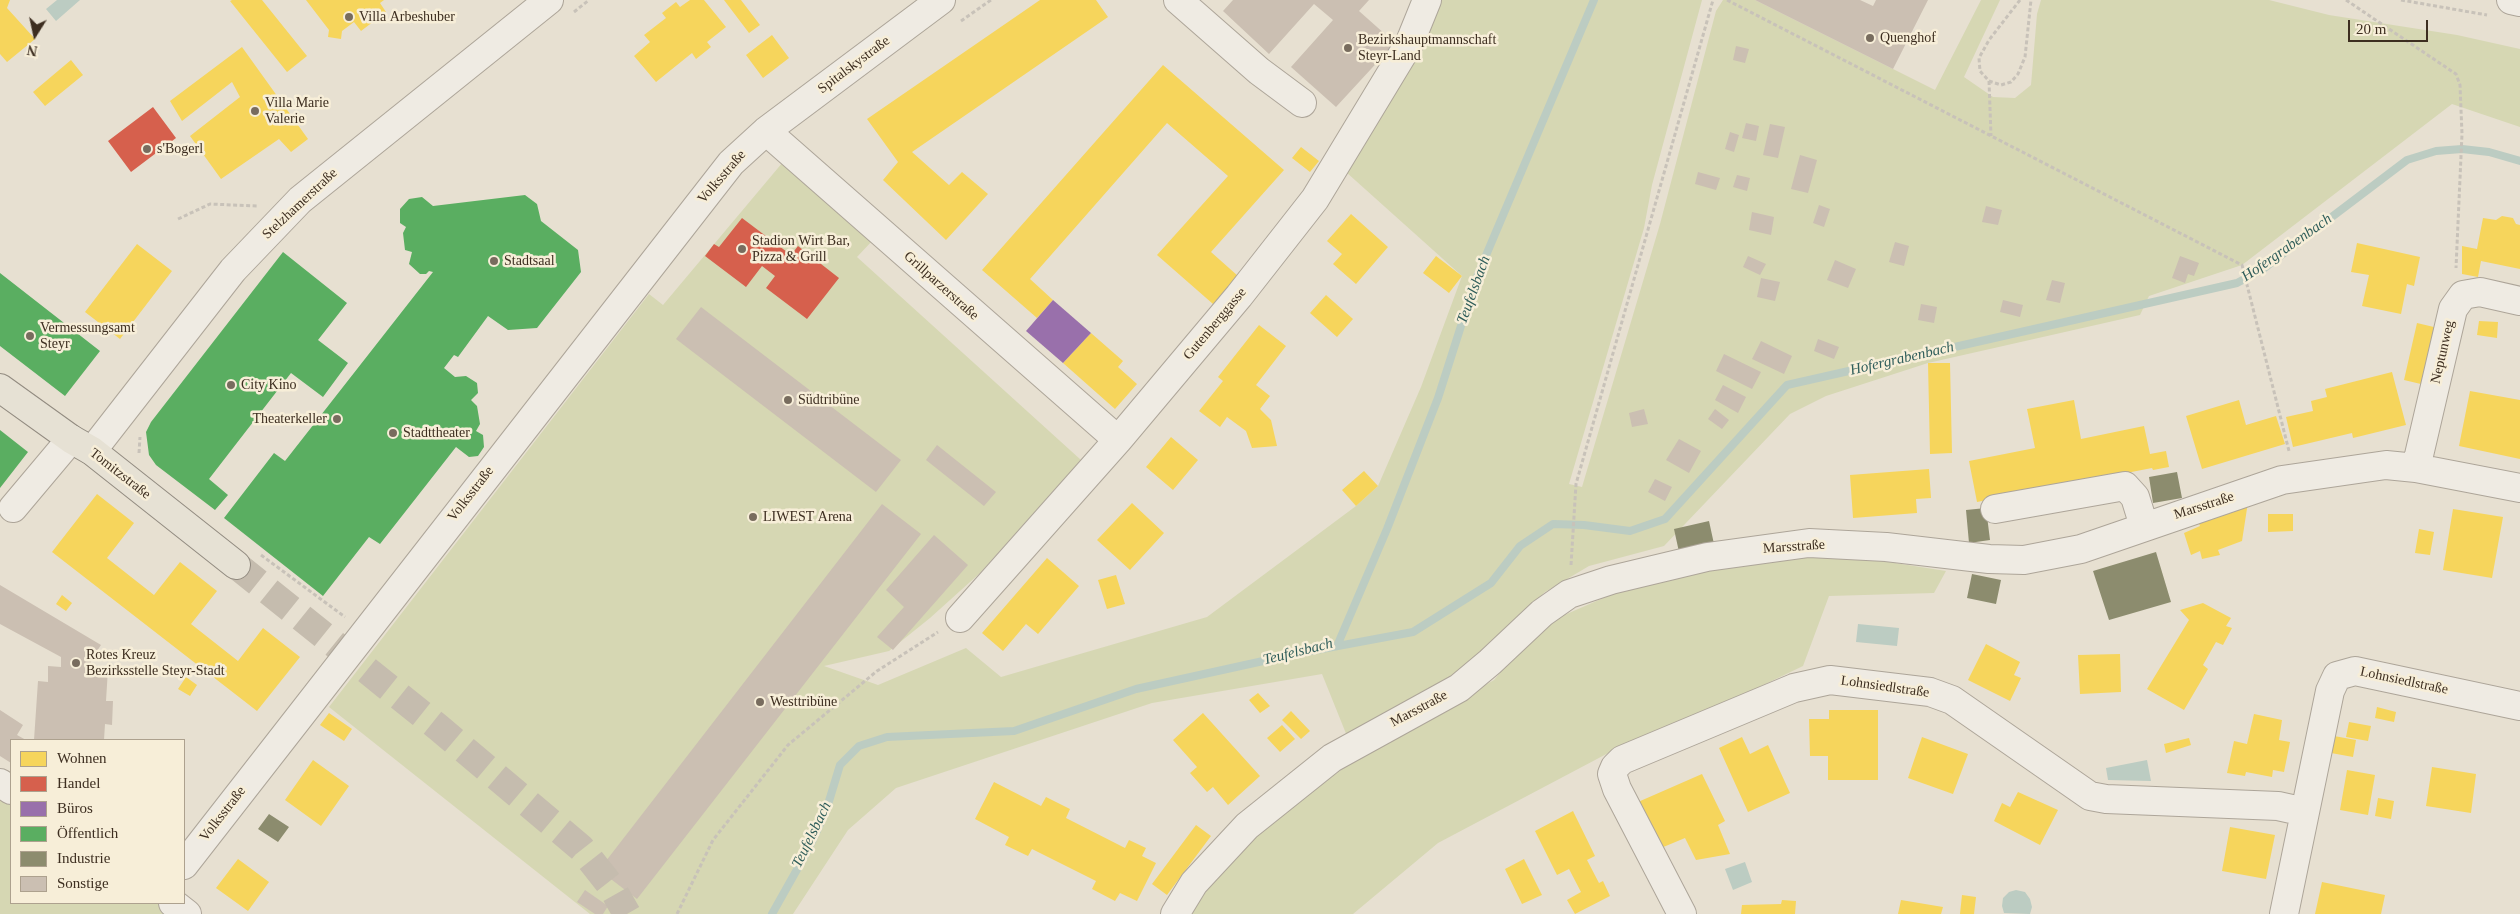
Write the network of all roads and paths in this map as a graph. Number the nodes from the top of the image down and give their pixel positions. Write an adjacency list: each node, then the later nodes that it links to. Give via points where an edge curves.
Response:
1 (590, 0): 14 (path)
2 (941, 0): 18 (street, Spitalskystraße)
3 (991, 0): 15 (path)
4 (1178, 0): 17 (street)
5 (1427, 0): 26 (street, Gutenberggasse, via 1410,42 1315,199 1239,296)
6 (1713, 0): 35 (path, via 1576,484)
7 (1727, 0): 19 (path)
8 (2020, 0): 16 (path, via 1979,58 1980,71)
9 (2031, 0): 16 (path, via 2025,57 2018,74 2012,82)
10 (2346, 0): 22 (path, via 2456,74 2460,85 2462,134 2456,275)
11 (2402, 0): 13 (path)
12 (2520, 2): 13 (street)
13 (2502, 8)
14 (558, 9): 21 (street, Stelzhamerstraße, via 343,164)
15 (956, 24)
16 (1989, 81): 19 (path)
17 (1302, 103)
18 (766, 131): 26 (street, Grillparzerstraße); 41 (street, Volksstraße, via 731,163)
19 (1991, 136): 30 (path, via 2242,265)
20 (178, 219): 21 (path, via 210,204 258,206)
21 (277, 223): 27 (street, Stelzhamerstraße)
22 (2463, 295): 23 (street, via 2480,292); 29 (street, Neptunweg, via 2453,309)
23 (2520, 301)
24 (0, 388): 27 (main road, Tomitzstraße)
25 (142, 432): 28 (path, via 138,441)
26 (1118, 440): 38 (street, Gutenberggasse)
27 (81, 445): 32 (street, Stelzhamerstraße); 36 (main road, Tomitzstraße)
28 (140, 458)
29 (2416, 468): 30 (street, Marsstraße, via 2386,464); 31 (street, Marsstraße)
30 (2296, 478): 34 (street, Marsstraße)
31 (2520, 488)
32 (13, 508)
33 (1995, 510): 34 (street, via 2126,486 2135,497)
34 (2144, 526): 45 (street, Marsstraße, via 2081,549 2024,560 1838,544 1769,547 1708,556 1569,594 1542,613 1459,688 1332,758 1247,826 1194,883)
35 (1572, 536)
36 (246, 558): 37 (path)
37 (337, 611)
38 (960, 618): 44 (path, via 877,671 788,745 713,840)
39 (2520, 706): 40 (street, Lohnsiedlstraße, via 2355,671 2337,676 2330,691)
40 (2305, 812): 46 (street, Lohnsiedlstraße, via 2278,806 2090,796 1952,700 1930,692 1830,680 1794,688 1622,760 1614,767 1612,774 1617,789); 47 (street, Lohnsiedlstraße)
41 (185, 864)
42 (174, 904): 43 (street)
43 (188, 914)
44 (677, 914)
45 (1175, 914)
46 (1682, 914)
47 (2284, 914)

